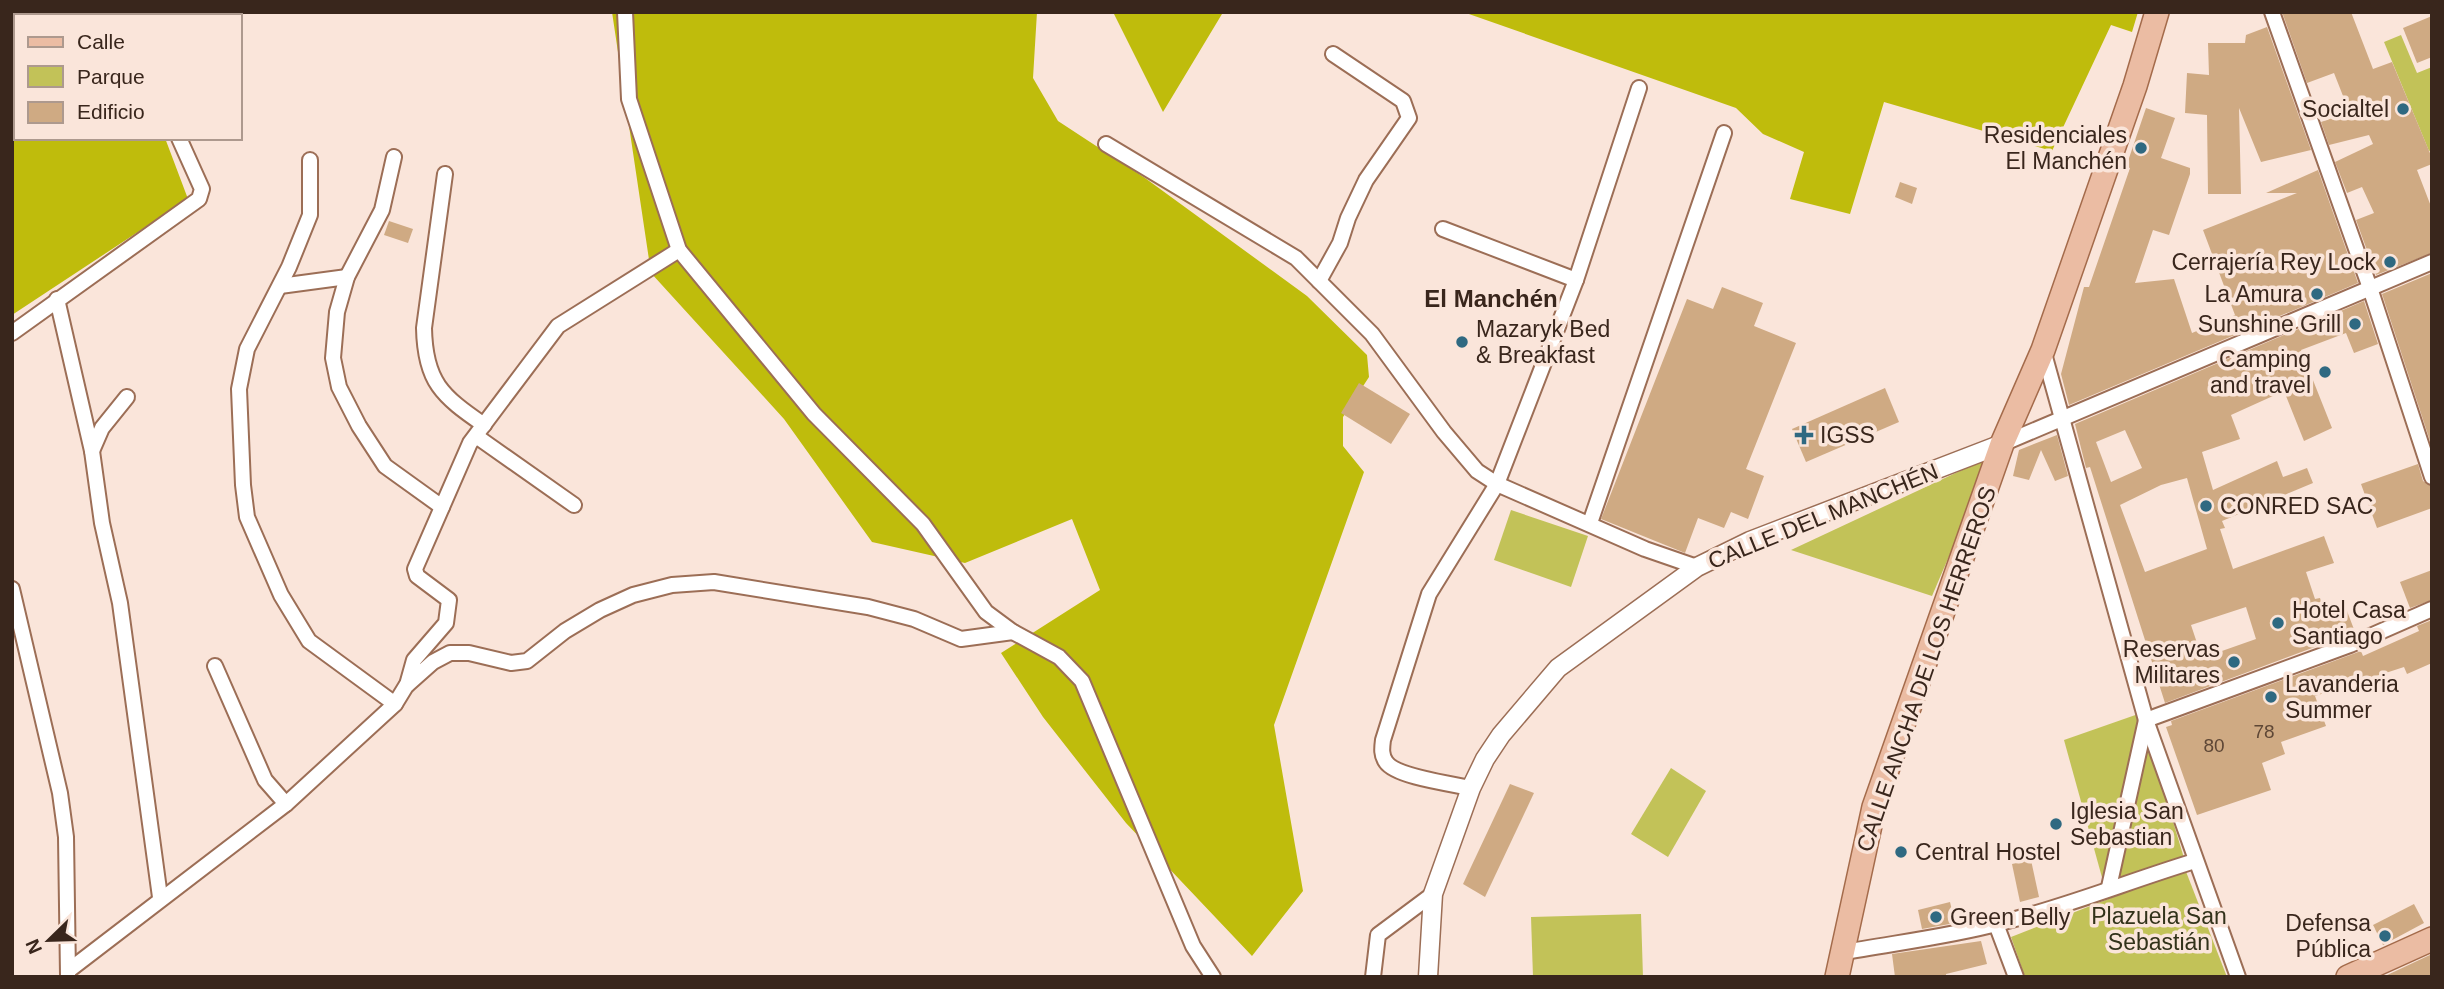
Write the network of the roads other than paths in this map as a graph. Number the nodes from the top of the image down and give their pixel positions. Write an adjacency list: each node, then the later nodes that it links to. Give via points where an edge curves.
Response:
1 (625, 12): 13 (street, via 629,99)
2 (2157, 12): 22 (main road)
3 (2272, 12): 19 (street)
4 (1333, 54): 17 (street, via 1403,101 1409,118 1366,180)
5 (1639, 88): 16 (street)
6 (1724, 133): 32 (street)
7 (180, 140): 20 (street, via 202,189 199,199)
8 (1106, 144): 17 (street, via 1296,258)
9 (394, 157): 15 (street, via 382,210)
10 (310, 160): 18 (street, via 310,215)
11 (445, 174): 25 (street, via 424,354 441,393)
12 (1443, 229): 16 (street)
13 (679, 250): 25 (street, via 558,326); 36 (street, via 814,414 923,524 986,612)
14 (2432, 262): 19 (street)
15 (347, 277): 18 (street); 31 (street, via 337,312 333,358 340,387 385,466)
16 (1576, 280): 29 (street)
17 (1320, 281): 29 (street, via 1372,334 1477,471)
18 (280, 286): 39 (street, via 247,349 239,388 247,517 281,595 309,641)
19 (2370, 288): 24 (street); 28 (street)
20 (57, 299): 21 (street); 27 (street)
21 (12, 333)
22 (2043, 350): 24 (street); 26 (main road)
23 (127, 397): 27 (street, via 102,428)
24 (2062, 418): 26 (street); 40 (street)
25 (480, 430): 30 (street); 31 (street)
26 (2002, 444): 33 (street, CALLE DEL MANCHÉN, via 1750,541); 49 (main road, CALLE ANCHA DE LOS HERREROS, via 1874,807)
27 (92, 452): 46 (street, via 134,690)
28 (2432, 477)
29 (1497, 484): 32 (street); 41 (street, via 1429,594 1381,752 1386,764 1399,771)
30 (574, 505)
31 (442, 507): 38 (street, via 415,569 417,576 449,600 449,611 446,624 414,660)
32 (1590, 523): 33 (street)
33 (1697, 567): 41 (street, CALLE DEL MANCHÉN, via 1558,668 1501,735)
34 (12, 589): 50 (street, via 60,793 66,837)
35 (2432, 609): 40 (street, via 2350,645)
36 (1013, 632): 38 (street, via 961,639 914,619 868,607 714,582 672,585 600,610 527,661 510,663 450,653); 51 (street, via 1059,657 1082,681 1193,946)
37 (215, 666): 42 (street, via 265,779)
38 (406, 687): 39 (street)
39 (395, 704): 42 (street)
40 (2146, 720): 43 (street); 44 (street)
41 (1471, 788): 45 (street, CALLE DEL MANCHÉN)
42 (286, 804): 46 (street)
43 (2195, 861): 44 (street); 56 (street)
44 (2109, 887): 47 (street)
45 (1433, 894): 52 (street, via 1378,935); 53 (street, CALLE DEL MANCHÉN)
46 (160, 897): 50 (street)
47 (1996, 924): 49 (street); 55 (street)
48 (2432, 939): 57 (main road)
49 (1840, 953): 54 (main road, CALLE ANCHA DE LOS HERREROS)
50 (68, 974)
51 (1213, 977)
52 (1373, 977)
53 (1428, 977)
54 (1837, 977)
55 (2016, 977)
56 (2238, 977)
57 (2348, 977)

